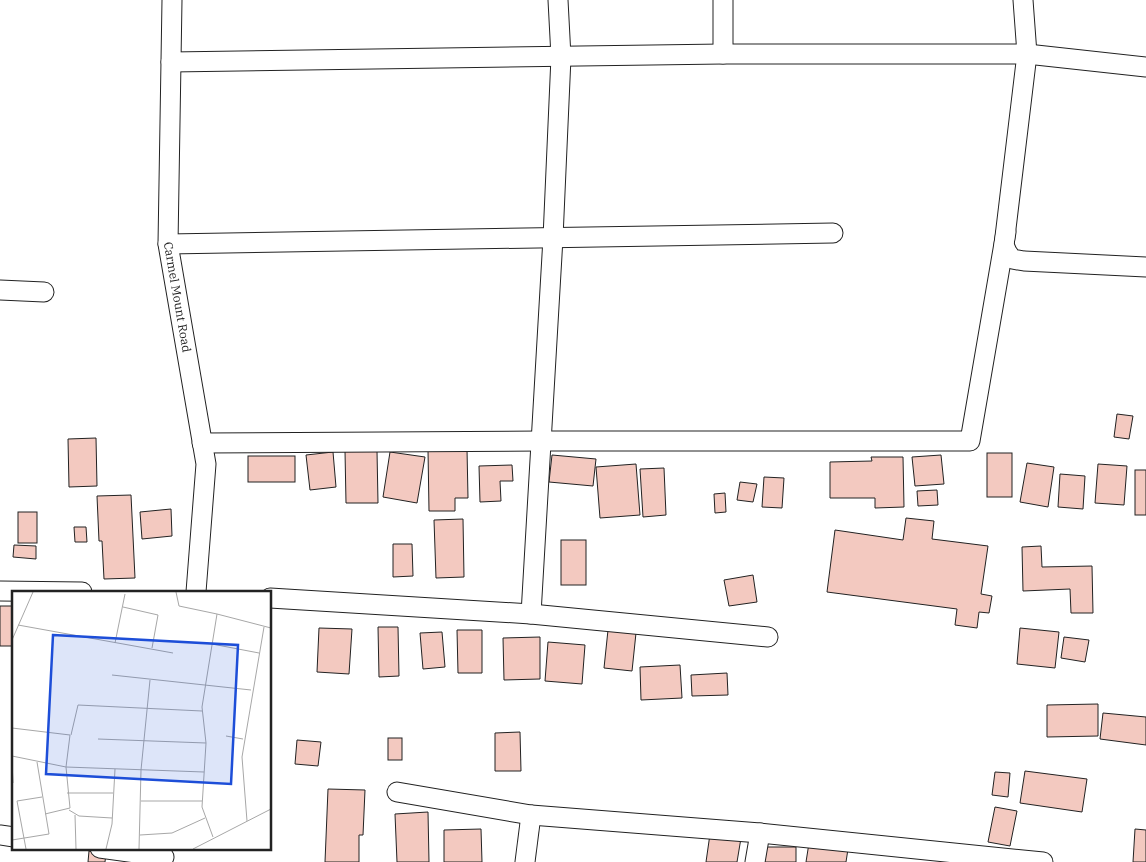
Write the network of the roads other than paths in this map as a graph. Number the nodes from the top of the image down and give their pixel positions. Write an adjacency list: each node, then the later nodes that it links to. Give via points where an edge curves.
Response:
1 (172, 0): 8 (street, Carmel Mount Road)
2 (558, 0): 7 (street)
3 (722, 0): 5 (street)
4 (1023, 0): 6 (street)
5 (723, 54): 6 (street); 7 (street)
6 (1027, 54): 9 (street); 10 (street)
7 (561, 57): 8 (street); 12 (street)
8 (171, 62): 13 (street, Carmel Mount Road)
9 (1146, 67)
10 (1006, 232): 14 (street, via 1004,245 1012,259); 17 (street, via 970,441)
11 (833, 233): 12 (street)
12 (553, 238): 13 (street); 17 (street)
13 (168, 244): 18 (street, Carmel Mount Road)
14 (1146, 267)
15 (0, 290): 16 (street)
16 (44, 292)
17 (541, 440): 18 (street); 21 (street)
18 (202, 443): 19 (street, Carmel Mount Road, via 206,464)
19 (196, 591)
20 (271, 598): 21 (street)
21 (531, 614): 22 (street)
22 (768, 637)
23 (397, 792): 24 (street)
24 (531, 815): 25 (street); 28 (street)
25 (760, 833): 29 (street); 30 (street)
26 (116, 850): 27 (street)
27 (164, 856)
28 (525, 862)
29 (756, 862)
30 (1043, 862)

